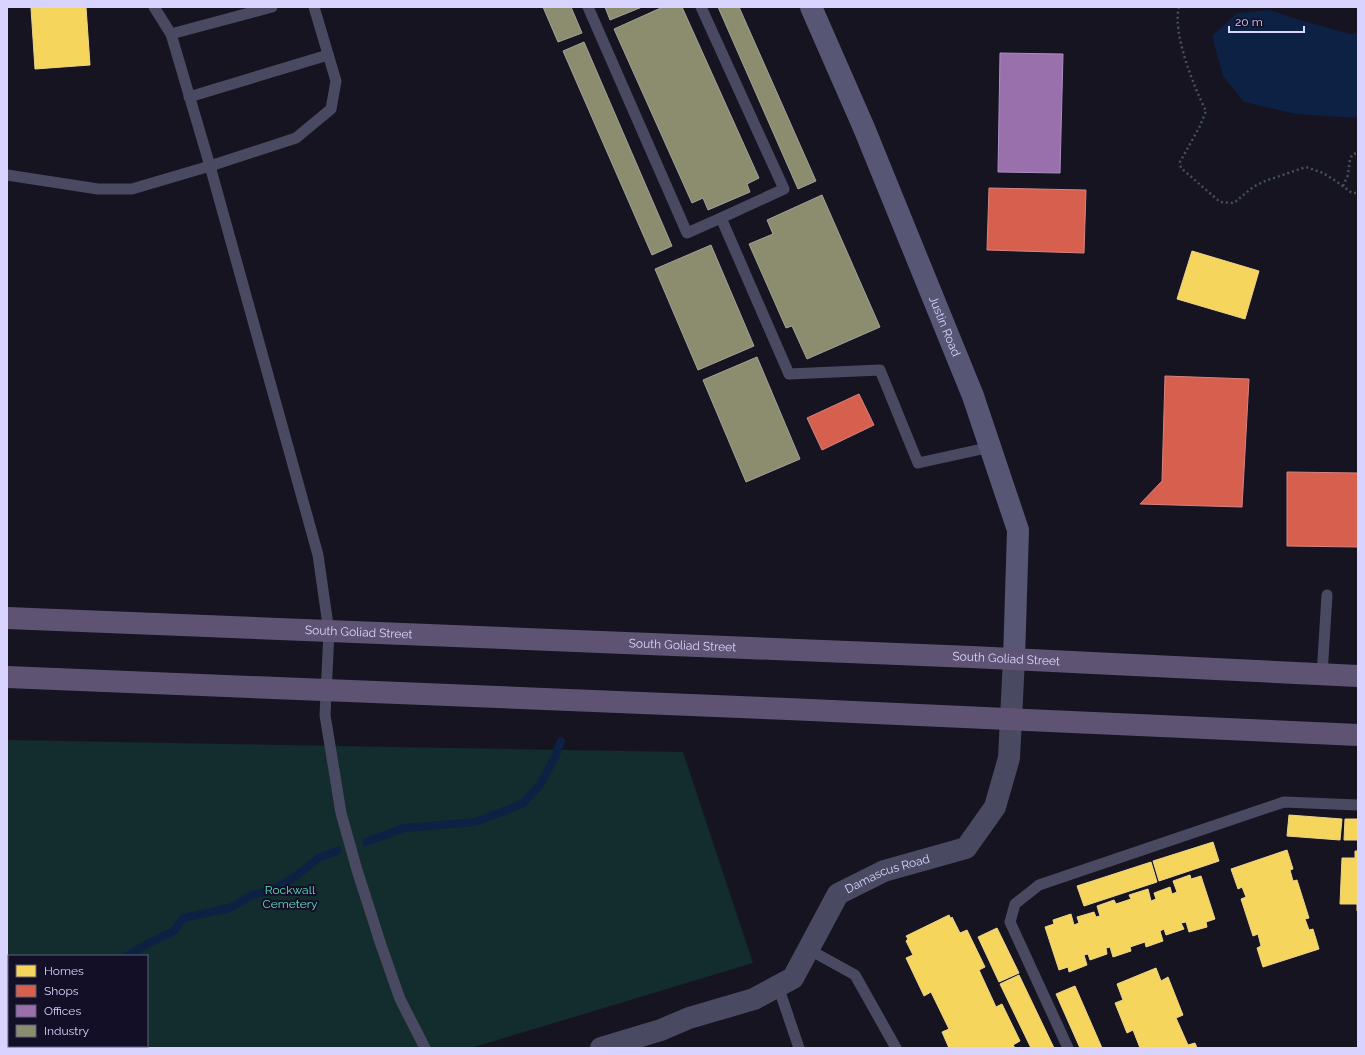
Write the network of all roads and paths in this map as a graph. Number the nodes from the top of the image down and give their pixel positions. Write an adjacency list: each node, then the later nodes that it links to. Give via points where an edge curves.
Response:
1 (154, 7): 8 (lane)
2 (272, 7): 8 (lane)
3 (314, 7): 9 (lane)
4 (588, 7): 16 (lane, via 687,233)
5 (701, 7): 16 (lane, via 784,189)
6 (811, 7): 17 (street, Justin Road, via 876,157 973,396)
7 (1179, 7): 14 (path, via 1179,37 1197,93 1206,111 1180,162 1182,168 1220,202 1234,203 1253,187 1306,167 1323,173)
8 (171, 34): 10 (lane)
9 (328, 55): 10 (lane); 12 (lane, via 336,81 331,109 296,138)
10 (189, 97): 12 (lane)
11 (1358, 153): 14 (path, via 1353,154 1350,159 1348,175)
12 (210, 166): 13 (lane, via 132,189 98,190); 20 (lane, via 318,555)
13 (7, 175)
14 (1343, 186): 15 (path, via 1352,193)
15 (1358, 193)
16 (721, 218): 17 (lane, via 789,374 880,370 918,463)
17 (991, 447): 21 (street, Justin Road, via 1018,530)
18 (1327, 595): 22 (lane)
19 (7, 618): 20 (main road, South Goliad Street)
20 (328, 632): 21 (main road, South Goliad Street); 25 (lane)
21 (1014, 659): 22 (main road, South Goliad Street); 26 (street, Damascus Road)
22 (1322, 675): 23 (main road, South Goliad Street)
23 (1358, 676)
24 (7, 677): 25 (main road)
25 (326, 690): 26 (main road); 31 (lane, via 325,715 341,813 380,945 400,999)
26 (1011, 719): 27 (main road); 29 (street, Damascus Road, via 1010,758 995,806 966,848 884,871 838,894)
27 (1358, 735)
28 (1358, 805): 35 (lane, via 1284,802 1039,885 1015,904 1010,922)
29 (808, 949): 30 (street, Damascus Road, via 793,978); 34 (lane, via 855,975)
30 (778, 986): 32 (street, Damascus Road, via 754,999); 33 (lane)
31 (425, 1048)
32 (601, 1048)
33 (799, 1048)
34 (896, 1048)
35 (1068, 1048)

